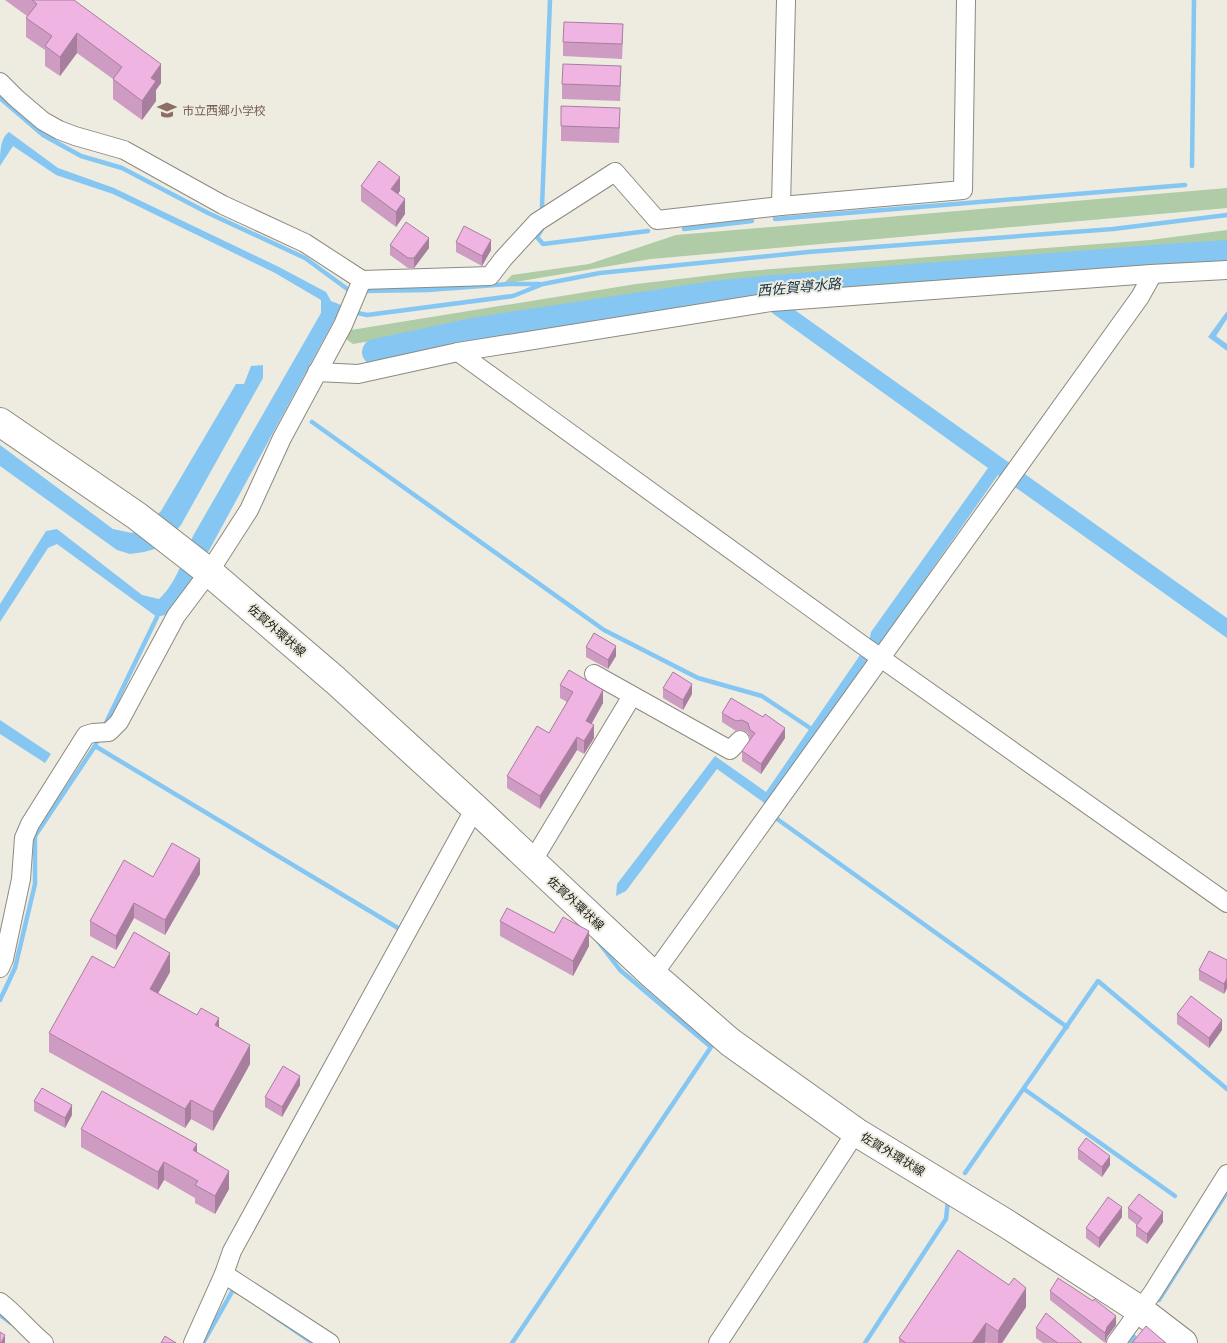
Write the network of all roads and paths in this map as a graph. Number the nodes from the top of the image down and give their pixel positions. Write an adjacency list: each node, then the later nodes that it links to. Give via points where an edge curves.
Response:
1 (786, 0): 4 (street)
2 (966, 0): 4 (street, via 963,190)
3 (0, 82): 7 (street, via 43,121 59,130 124,150 223,205 304,242)
4 (781, 206): 7 (street, via 657,220 615,172 537,222 490,276)
5 (1227, 270): 6 (street)
6 (1151, 274): 8 (street, via 771,302); 12 (street, via 1140,297)
7 (362, 280): 9 (street, via 343,325)
8 (458, 352): 9 (street, via 358,374); 12 (street)
9 (317, 372): 11 (street, via 249,510)
10 (0, 422): 11 (main road, 佐賀外環状線, via 137,516)
11 (209, 572): 16 (main road, 佐賀外環状線, via 335,680); 19 (street, via 176,616 119,722 101,733 86,735 30,824 24,838 21,880)
12 (880, 658): 18 (street); 20 (street)
13 (594, 674): 14 (street)
14 (632, 696): 15 (street, via 730,750); 17 (street)
15 (740, 740)
16 (475, 808): 17 (main road, 佐賀外環状線); 23 (street, via 232,1251)
17 (532, 862): 20 (main road, 佐賀外環状線)
18 (1227, 903)
19 (0, 968)
20 (653, 975): 21 (main road, 佐賀外環状線, via 730,1042)
21 (856, 1132): 25 (main road, 佐賀外環状線); 29 (street)
22 (1227, 1174): 25 (street)
23 (224, 1274): 27 (street); 28 (street)
24 (0, 1302): 26 (street)
25 (1140, 1310): 30 (street); 31 (main road, 佐賀外環状線)
26 (44, 1343)
27 (193, 1343)
28 (330, 1343)
29 (718, 1343)
30 (1116, 1343)
31 (1183, 1343)

